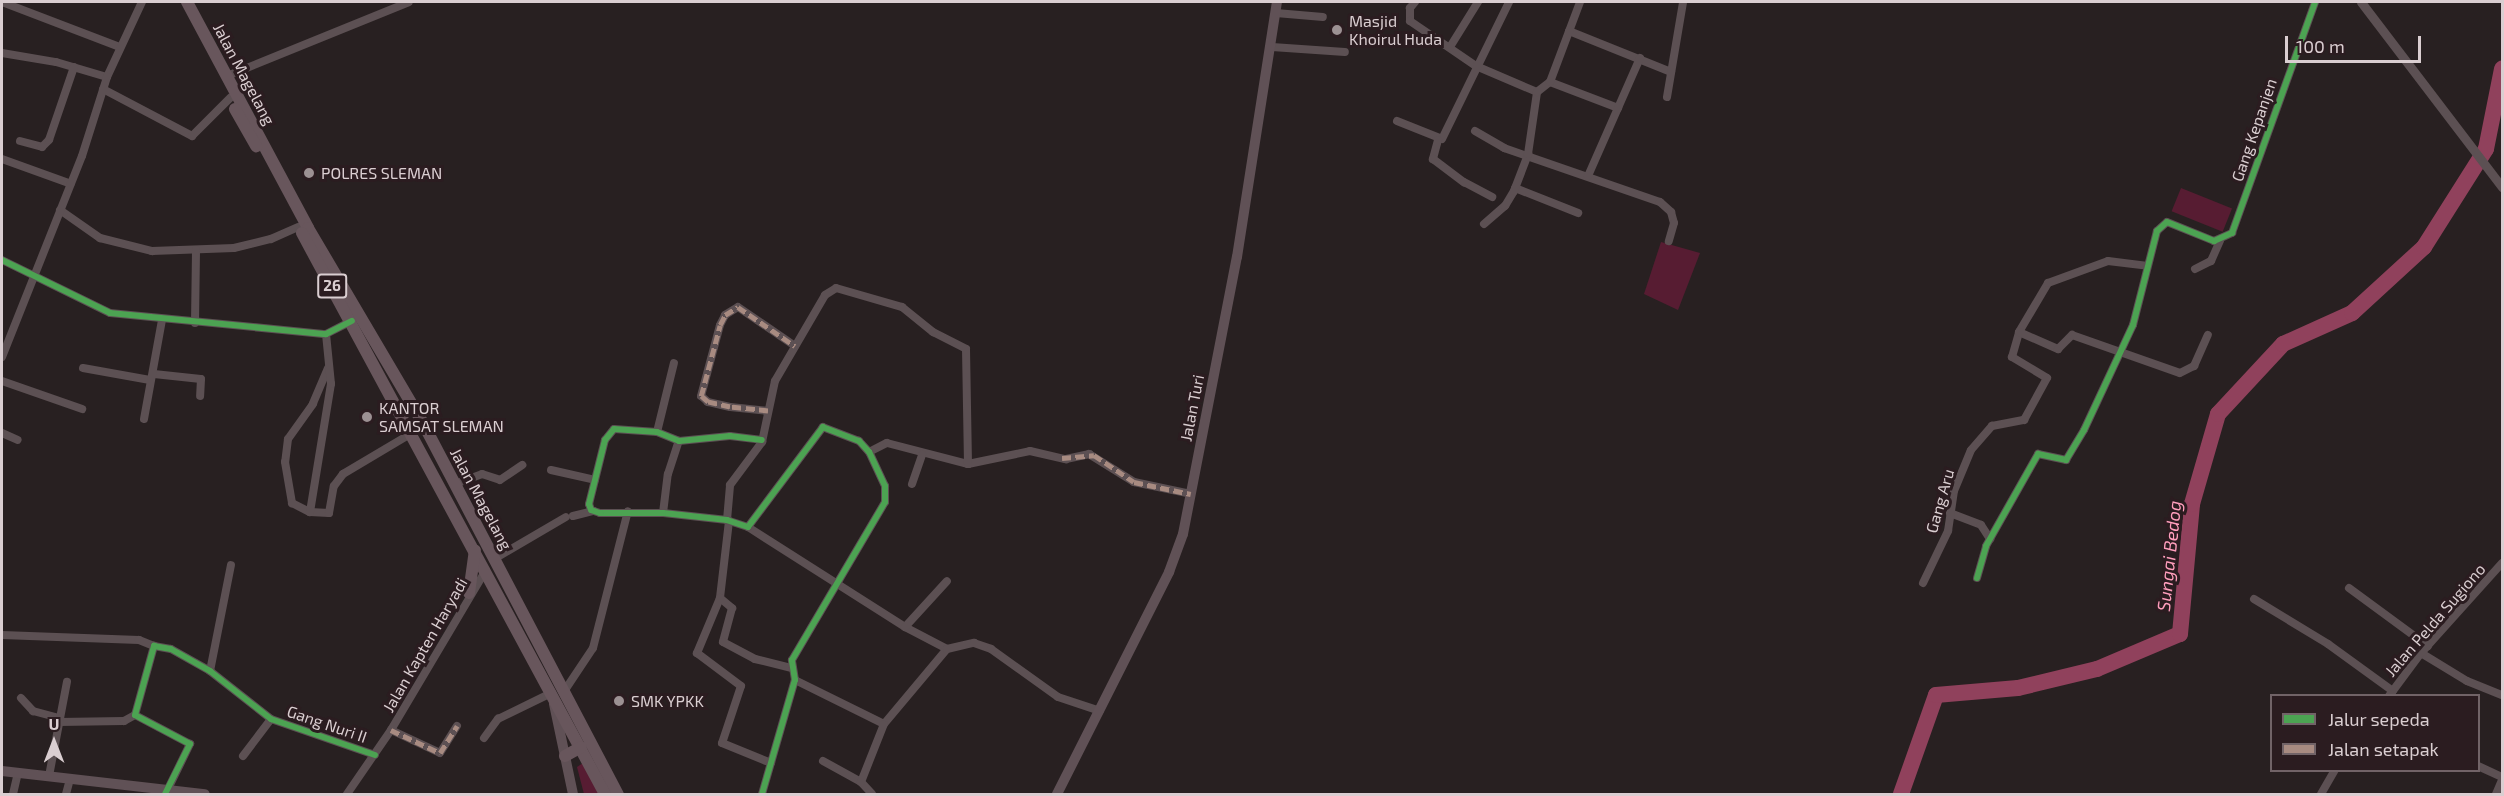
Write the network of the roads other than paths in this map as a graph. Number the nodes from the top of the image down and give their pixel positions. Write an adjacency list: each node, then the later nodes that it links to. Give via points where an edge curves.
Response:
1 (2, 2): 18 (street)
2 (142, 2): 18 (street)
3 (179, 2): 31 (highway, Jalan Magelang / 26)
4 (187, 2): 25 (highway, Jalan Magelang / 26)
5 (409, 2): 25 (street)
6 (1415, 2): 16 (street, via 1410,8 1410,21)
7 (1478, 2): 16 (street)
8 (1509, 2): 22 (street)
9 (1580, 2): 15 (street)
10 (1683, 2): 24 (street)
11 (2314, 2): 49 (street, Gang Kepanjen, via 2232,233)
12 (2361, 2): 41 (street, via 2400,48 2468,146)
13 (1276, 7): 14 (street); 17 (main road, Jalan Turi)
14 (1323, 17)
15 (1569, 31): 21 (street); 27 (street)
16 (1450, 46): 22 (street)
17 (1272, 47): 19 (street); 87 (main road, Jalan Turi, via 1237,257)
18 (120, 48): 26 (street)
19 (1345, 52)
20 (2, 53): 23 (street)
21 (1640, 58): 24 (street); 32 (street)
22 (1476, 66): 29 (street); 35 (street, via 1442,139)
23 (74, 67): 26 (street); 36 (street, via 49,140 42,147)
24 (1671, 72): 30 (street)
25 (227, 76): 85 (highway, Jalan Magelang / 26, via 308,228)
26 (107, 77): 28 (street)
27 (1550, 82): 29 (street); 32 (street)
28 (103, 89): 31 (street, via 192,136); 40 (street)
29 (1537, 92): 37 (street)
30 (1667, 96)
31 (230, 98): 47 (highway, Jalan Magelang / 26)
32 (1618, 108): 39 (street)
33 (1397, 121): 35 (street)
34 (1475, 131): 37 (street, via 1504,148)
35 (1438, 140): 43 (street, via 1433,159)
36 (20, 141)
37 (1528, 154): 39 (street); 42 (street)
38 (2, 159): 40 (street)
39 (1588, 176): 48 (street, via 1660,202 1671,212 1674,223)
40 (70, 184): 44 (street)
41 (2502, 187)
42 (1515, 188): 45 (street); 46 (street, via 1505,206)
43 (1492, 197)
44 (60, 210): 50 (street, via 100,238 152,251); 54 (street)
45 (1578, 213)
46 (1484, 224)
47 (298, 227): 50 (street, via 252,244); 56 (highway, Jalan Magelang / 26)
48 (1669, 241)
49 (2220, 241): 52 (street, via 2166,223 2157,231); 53 (street, via 2211,261)
50 (196, 250): 57 (street)
51 (2, 260): 54 (street)
52 (2146, 266): 58 (street, via 2108,261 2048,283); 62 (street, via 2133,326)
53 (2195, 269)
54 (34, 276): 55 (street, via 97,309); 63 (street)
55 (162, 320): 57 (street); 67 (street)
56 (352, 321): 59 (street); 75 (highway, Jalan Magelang / 26)
57 (195, 323): 59 (street)
58 (2019, 332): 62 (street, via 2058,349 2068,336); 92 (street, Gang Aru, via 2012,357 2047,378 2024,420 1992,426 1971,450 1954,491)
59 (326, 334): 66 (street)
60 (2208, 335): 62 (street, via 2190,371 2180,373)
61 (795, 346): 71 (street, via 775,381); 71 (street, via 738,307 725,315 720,325 701,396 708,402 730,407); 81 (street, via 825,295 836,288 887,306 902,307 933,332 963,346)
62 (2121, 355): 95 (street, via 2066,460 2038,454)
63 (2, 357)
64 (674, 363): 73 (street)
65 (83, 368): 67 (street)
66 (328, 368): 90 (street, via 328,411); 90 (street, via 313,404 292,429 286,449 289,497 292,503)
67 (152, 377): 69 (street, via 201,379); 72 (street)
68 (2, 381): 70 (street)
69 (200, 396)
70 (82, 409)
71 (768, 411): 77 (street)
72 (144, 419)
73 (657, 432): 78 (street); 84 (street, via 620,427 609,432)
74 (2, 433): 76 (street)
75 (412, 433): 90 (street, via 343,474 334,486 329,513); 96 (highway, Jalan Magelang / 26)
76 (18, 440)
77 (762, 440): 78 (street, via 730,436); 93 (street, via 730,485)
78 (679, 441): 91 (street, via 668,474)
79 (868, 452): 80 (street, via 884,442); 94 (street, via 859,441 823,428); 104 (street, via 886,497)
80 (922, 454): 81 (street); 86 (street)
81 (968, 464): 87 (street, via 1030,451 1066,459 1098,457 1134,482)
82 (522, 465): 85 (street, via 500,480 482,474)
83 (551, 470): 84 (street)
84 (595, 480): 88 (street, via 589,504)
85 (454, 484): 97 (highway, Jalan Magelang / 26)
86 (912, 484)
87 (1191, 494): 124 (main road, Jalan Turi, via 1183,534 1169,572)
88 (593, 511): 89 (street); 97 (street, via 569,517)
89 (628, 511): 91 (street); 119 (street, via 593,648)
90 (310, 512)
91 (663, 513): 93 (street)
92 (1950, 513): 95 (street, via 1981,525); 103 (street, Gang Aru, via 1948,531)
93 (728, 521): 94 (street); 107 (street)
94 (748, 527): 104 (street)
95 (1990, 539): 101 (street)
96 (475, 550): 100 (highway, Jalan Magelang / 26); 106 (highway)
97 (494, 559): 119 (highway, Jalan Magelang / 26)
98 (2502, 563): 112 (street, Jalan Pelda Sugiono)
99 (231, 565): 116 (street)
100 (486, 570): 106 (street, Jalan Kapten Haryadi); 120 (highway, Jalan Magelang / 26)
101 (1977, 578)
102 (947, 581): 109 (street)
103 (1923, 583)
104 (838, 584): 109 (street); 115 (street, via 795,652)
105 (2349, 588): 112 (street)
106 (469, 593): 130 (street, Jalan Kapten Haryadi)
107 (720, 598): 115 (street, via 732,608 723,642 755,659); 137 (street, via 697,653 741,686 722,743)
108 (2254, 599): 121 (street, via 2328,644)
109 (905, 627): 113 (street)
110 (2, 635): 111 (street, Gang Nuri II, via 140,640)
111 (154, 646): 116 (street, Gang Nuri II, via 171,648); 125 (street)
112 (2428, 646): 114 (street, Jalan Pelda Sugiono)
113 (947, 648): 124 (street, via 963,642 990,648 1058,697); 128 (street)
114 (2421, 653): 121 (street, Jalan Pelda Sugiono); 122 (street, via 2467,681)
115 (790, 668): 117 (street)
116 (210, 671): 126 (street, Gang Nuri II)
117 (795, 680): 128 (street); 137 (street)
118 (67, 682): 127 (street)
119 (566, 690): 153 (highway, Jalan Magelang / 26)
120 (551, 693): 131 (street, via 498,719); 132 (highway, Jalan Magelang / 26); 135 (main road)
121 (2391, 694)
122 (2502, 695)
123 (21, 698): 127 (street, via 33,711)
124 (1100, 711): 156 (main road, Jalan Turi)
125 (135, 715): 127 (street, via 124,721); 146 (street, via 190,744)
126 (271, 719): 133 (street, Gang Nuri II); 134 (street)
127 (60, 720): 142 (street)
128 (884, 724): 145 (street)
129 (457, 726): 130 (street, via 440,753)
130 (391, 730): 133 (street, Jalan Kapten Haryadi)
131 (484, 738)
132 (581, 747): 135 (highway); 152 (highway, Jalan Magelang / 26)
133 (375, 755): 150 (street, Jalan Kapten Haryadi)
134 (243, 756)
135 (565, 756): 151 (main road)
136 (822, 761): 145 (street)
137 (771, 763): 154 (street)
138 (2480, 767): 144 (street)
139 (2, 771): 141 (main road)
140 (2334, 772): 157 (street)
141 (18, 773): 142 (main road); 147 (street)
142 (49, 776): 143 (main road)
143 (70, 779): 146 (main road); 148 (street)
144 (2502, 779): 158 (street)
145 (861, 782): 155 (street)
146 (167, 792): 149 (main road)
147 (13, 795)
148 (66, 795)
149 (205, 795)
150 (347, 795)
151 (573, 795)
152 (606, 795)
153 (618, 795)
154 (762, 795)
155 (872, 795)
156 (1057, 795)
157 (2321, 795)
158 (2496, 795)

